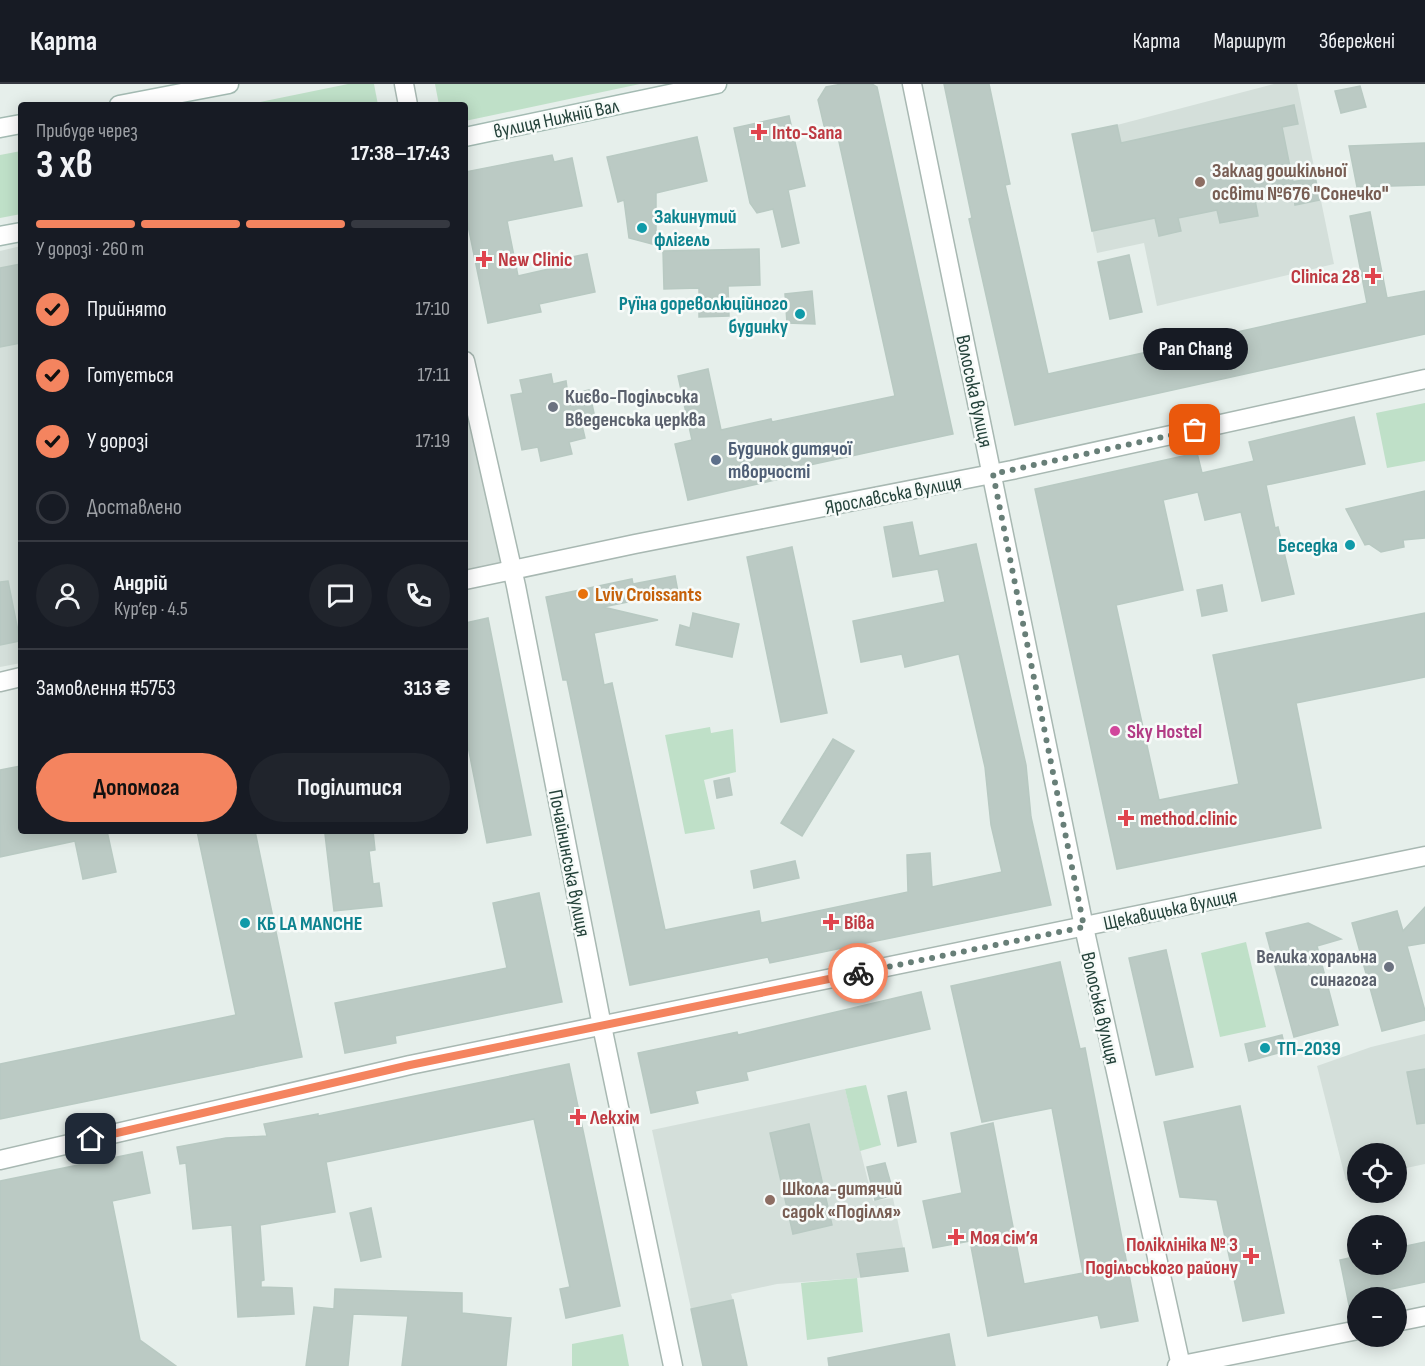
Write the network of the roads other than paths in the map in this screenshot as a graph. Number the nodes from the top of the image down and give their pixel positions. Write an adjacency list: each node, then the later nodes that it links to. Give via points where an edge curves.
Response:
1 (229, 84): 5 (street)
2 (404, 84): 6 (street)
3 (717, 84): 9 (street, вулиця Нижній Вал)
4 (912, 84): 14 (street, Волоська вулиця)
5 (135, 102)
6 (407, 102)
7 (18, 125): 8 (street)
8 (0, 128)
9 (468, 136)
10 (18, 233): 11 (street)
11 (0, 236)
12 (468, 374): 15 (street, Почайнинська вулиця)
13 (1425, 379): 14 (street, Ярославська вулиця)
14 (993, 474): 15 (street, Ярославська вулиця); 20 (street, Волоська вулиця)
15 (513, 571): 16 (street, Ярославська вулиця); 21 (street, Почайнинська вулиця)
16 (468, 579)
17 (18, 678): 18 (street)
18 (0, 682)
19 (1425, 856): 20 (street, Щекавицька вулиця)
20 (1084, 927): 21 (street, Щекавицька вулиця); 27 (street, Волоська вулиця)
21 (602, 1026): 22 (street, Щекавицька вулиця, via 410,1065); 26 (street, Почайнинська вулиця)
22 (0, 1160)
23 (1425, 1316): 24 (street)
24 (1407, 1320)
25 (1347, 1331): 27 (street)
26 (674, 1366)
27 (1180, 1366)

